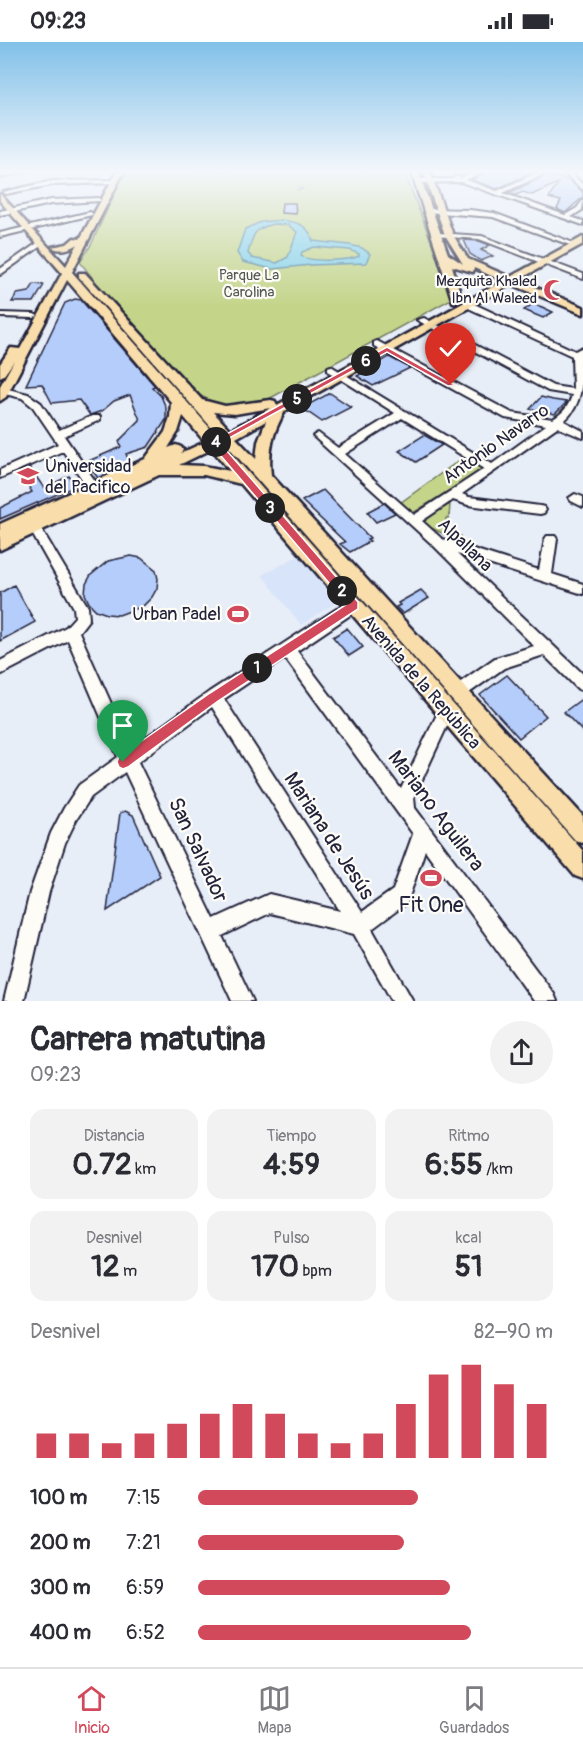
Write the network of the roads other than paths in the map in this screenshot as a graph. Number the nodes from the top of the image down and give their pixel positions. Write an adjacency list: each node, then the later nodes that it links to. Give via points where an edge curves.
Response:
1 (22, 216): 11 (main road, Avenida de la República)
2 (82, 216): 11 (street)
3 (89, 216): 16 (main road)
4 (93, 216): 22 (main road)
5 (429, 216): 14 (main road)
6 (443, 216): 15 (main road)
7 (496, 216): 17 (street)
8 (562, 216): 9 (street)
9 (566, 217): 10 (street)
10 (583, 223)
11 (33, 227): 13 (street); 18 (main road, Avenida de la República); 19 (main road, Avenida de la República)
12 (583, 231): 17 (main road)
13 (0, 235)
14 (437, 235): 15 (street); 20 (main road)
15 (449, 235): 21 (street, via 480,237); 25 (main road, via 464,261)
16 (77, 240): 19 (main road, via 69,246); 22 (main road)
17 (575, 242): 21 (main road)
18 (41, 243): 22 (main road, Avenida de la República); 23 (street)
19 (56, 247): 22 (main road, Avenida de la República)
20 (444, 255): 25 (main road, via 455,264); 28 (main road)
21 (539, 260): 24 (street); 25 (main road)
22 (66, 265): 26 (main road, Avenida de la República); 27 (main road); 31 (main road); 40 (main road, Avenida de la República)
23 (0, 273)
24 (583, 277)
25 (501, 280): 28 (main road); 29 (main road); 32 (main road)
26 (77, 285): 27 (main road); 41 (main road, Avenida de la República)
27 (57, 289): 38 (main road)
28 (462, 302): 33 (main road); 35 (street)
29 (583, 311)
30 (0, 315): 31 (street)
31 (34, 316): 37 (main road)
32 (583, 319)
33 (425, 323): 34 (main road); 39 (street, via 551,389)
34 (382, 347): 36 (main road); 45 (street, via 509,417)
35 (579, 352): 39 (street)
36 (337, 372): 42 (main road); 43 (street)
37 (0, 374)
38 (1, 392): 46 (street, via 32,399)
39 (582, 393): 45 (street, Antonio Navarro, via 572,410)
40 (194, 399): 42 (main road, via 220,410); 48 (main road, Avenida de la República)
41 (177, 400): 48 (main road, Avenida de la República); 52 (main road, via 173,432)
42 (277, 405): 48 (main road); 55 (main road, via 262,454)
43 (403, 413): 51 (street); 53 (street)
44 (96, 418): 46 (street)
45 (554, 424): 47 (street); 53 (street, Antonio Navarro)
46 (57, 435): 50 (street)
47 (583, 435)
48 (219, 436): 52 (main road); 55 (main road, Avenida de la República, via 257,475); 56 (main road, Avenida de la República)
49 (318, 436): 51 (street, Alpallana)
50 (64, 447): 54 (street); 57 (street)
51 (338, 453): 60 (street, Alpallana)
52 (149, 468): 56 (main road, via 204,470); 57 (main road)
53 (492, 469): 58 (street, Antonio Navarro)
54 (0, 474)
55 (269, 481): 75 (main road, Avenida de la República)
56 (248, 482): 68 (main road, Avenida de la República)
57 (97, 493): 61 (main road); 62 (main road)
58 (452, 495): 59 (street, via 468,501); 60 (street, Antonio Navarro)
59 (540, 510)
60 (413, 521): 64 (street, Alpallana)
61 (35, 528): 65 (main road); 69 (street, via 81,607 82,619)
62 (0, 531)
63 (551, 540): 66 (street)
64 (438, 543): 66 (street); 70 (street, Alpallana)
65 (0, 544)
66 (545, 575): 67 (street)
67 (583, 589)
68 (354, 605): 71 (street); 75 (main road, Avenida de la República)
69 (71, 631): 72 (street); 76 (street, San Salvador)
70 (546, 648): 73 (street, Alpallana); 75 (street, via 495,666)
71 (287, 649): 74 (street); 77 (street, Mariano Aguilera)
72 (0, 668)
73 (583, 684)
74 (214, 697): 76 (street); 81 (street, Mariana de Jesús)
75 (452, 702): 77 (street, via 406,796); 79 (main road, Avenida de la República); 80 (main road, Avenida de la República)
76 (129, 759): 82 (street, San Salvador); 83 (street, via 85,791 59,832)
77 (406, 808): 78 (street, Mariano Aguilera)
78 (423, 831): 81 (street, via 400,896); 86 (street, Mariano Aguilera)
79 (583, 832)
80 (583, 868)
81 (360, 926): 82 (street, via 269,903); 85 (street, Mariana de Jesús)
82 (211, 931): 84 (street, San Salvador)
83 (14, 1001)
84 (243, 1001)
85 (403, 1001)
86 (548, 1001)

